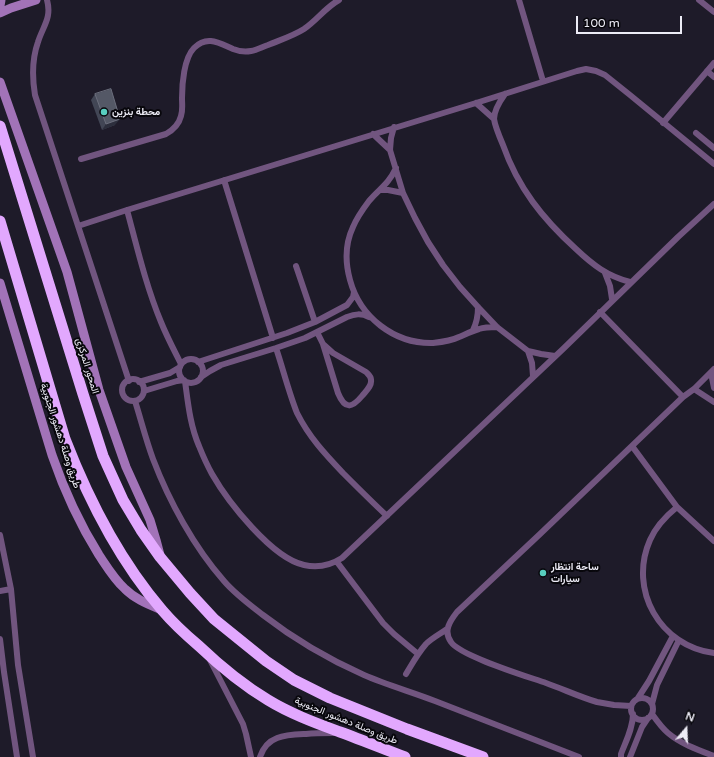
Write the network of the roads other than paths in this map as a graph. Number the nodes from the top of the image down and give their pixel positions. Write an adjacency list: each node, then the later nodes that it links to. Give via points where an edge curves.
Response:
1 (1, 0): 7 (main road)
2 (36, 0): 9 (main road)
3 (47, 0): 35 (street, via 47,20 33,61 34,87)
4 (340, 0): 26 (street, via 304,28 252,51 234,50 218,42 209,41 194,48 189,55 182,85 181,116 173,130)
5 (519, 0): 14 (street)
6 (699, 0): 8 (street)
7 (0, 6)
8 (714, 12)
9 (0, 13)
10 (714, 63): 11 (street)
11 (707, 71): 12 (street); 18 (street)
12 (714, 77)
13 (0, 82): 73 (main road, via 67,272 104,404 126,468 150,520)
14 (543, 82): 15 (street); 18 (street, via 586,69 596,71 630,94)
15 (504, 94): 16 (street); 17 (street, via 497,106)
16 (476, 103): 17 (street); 20 (street)
17 (494, 119): 37 (street, via 510,164 536,208 569,243)
18 (663, 122): 25 (street)
19 (0, 126): 73 (highway, المحور المركزى, via 103,456 123,500 140,530)
20 (394, 127): 22 (street); 24 (street)
21 (696, 132): 23 (street)
22 (373, 134): 24 (street); 29 (street)
23 (712, 146): 25 (street)
24 (390, 150): 28 (street)
25 (700, 152): 27 (street)
26 (81, 159)
27 (714, 164)
28 (396, 168): 30 (street); 31 (street)
29 (224, 180): 33 (street); 49 (street)
30 (381, 190): 31 (street); 40 (street, via 363,210 349,236 347,264)
31 (403, 193): 42 (street, via 443,265)
32 (714, 206): 39 (street)
33 (127, 210): 35 (street); 55 (street, via 154,303)
34 (0, 221): 78 (highway, via 74,463 110,535 133,572)
35 (78, 226): 59 (street)
36 (296, 266): 45 (street)
37 (605, 273): 39 (street); 41 (street)
38 (0, 282): 78 (main road, طريق وصلة دهشور الجنوبية, via 52,455 73,507 93,546 117,581 140,600)
39 (630, 282): 41 (street)
40 (354, 292): 44 (street); 45 (street, via 346,305)
41 (612, 299): 43 (street)
42 (478, 308): 46 (street); 47 (street, via 477,323)
43 (600, 312): 53 (street); 65 (street)
44 (371, 318): 47 (street, via 393,334 412,341 441,342); 48 (street, via 354,314)
45 (315, 322): 49 (street)
46 (497, 327): 47 (street); 52 (street)
47 (473, 330)
48 (317, 332): 50 (street); 51 (street)
49 (273, 338): 54 (street)
50 (323, 344): 50 (street, via 332,353 370,376 371,385 352,405 346,405 341,401)
51 (276, 348): 58 (street, via 221,365); 70 (street, via 294,406 311,437 324,454)
52 (528, 351): 53 (street); 57 (street)
53 (554, 356): 57 (street)
54 (198, 362): 55 (street, via 191,359); 58 (street, via 202,370)
55 (181, 365): 60 (street, via 180,374); 61 (street, via 170,373)
56 (713, 371): 62 (street); 63 (street)
57 (533, 376): 70 (street)
58 (201, 377): 60 (street, via 192,382)
59 (130, 380): 61 (street); 66 (street, via 123,386 123,392 127,399)
60 (184, 380): 64 (street); 74 (street, via 192,426 199,445 211,473 236,509 274,549 291,560 314,567)
61 (139, 382): 64 (street)
62 (714, 388)
63 (694, 389): 65 (street); 67 (street)
64 (144, 391): 66 (street)
65 (683, 397): 68 (street)
66 (135, 401): 100 (street, via 153,458 186,526 225,582 256,609 324,656 365,675)
67 (714, 402)
68 (632, 446): 69 (street); 79 (street, via 457,612)
69 (677, 507): 72 (street); 80 (street, via 656,529 643,564 649,603 658,620)
70 (387, 516): 74 (street)
71 (0, 536): 75 (street)
72 (714, 541)
73 (160, 557): 77 (highway, المحور المركزى)
74 (337, 562): 85 (street, via 383,623)
75 (11, 589): 76 (street); 95 (street, via 18,665)
76 (0, 591)
77 (190, 593): 99 (highway, طريق وصلة دهشور الجنوبية, via 214,619 294,680 330,698)
78 (163, 611): 83 (highway, طريق وصلة دهشور الجنوبية)
79 (447, 629): 85 (street, via 426,644); 89 (street, via 448,636 456,648 479,659 598,702)
80 (673, 636): 82 (street); 87 (street)
81 (0, 639): 94 (street)
82 (679, 640): 84 (street, via 689,646); 88 (street, via 657,685)
83 (206, 653): 92 (highway, طريق وصلة دهشور الجنوبية, via 236,679 269,701); 96 (street, via 240,717)
84 (714, 653)
85 (418, 654): 86 (street)
86 (406, 674)
87 (638, 698): 88 (street, via 648,699); 89 (street)
88 (652, 704): 91 (street)
89 (631, 706): 90 (street)
90 (632, 714): 91 (street, via 638,719); 101 (street, via 631,729)
91 (650, 716): 93 (street, via 673,737); 102 (street, via 642,727)
92 (341, 732): 97 (street, via 290,734 278,737 264,747); 98 (highway, طريق وصلة دهشور الجنوبية)
93 (714, 756)
94 (17, 757)
95 (33, 757)
96 (251, 757)
97 (260, 757)
98 (405, 757)
99 (483, 757)
100 (579, 757)
101 (621, 757)
102 (631, 757)

